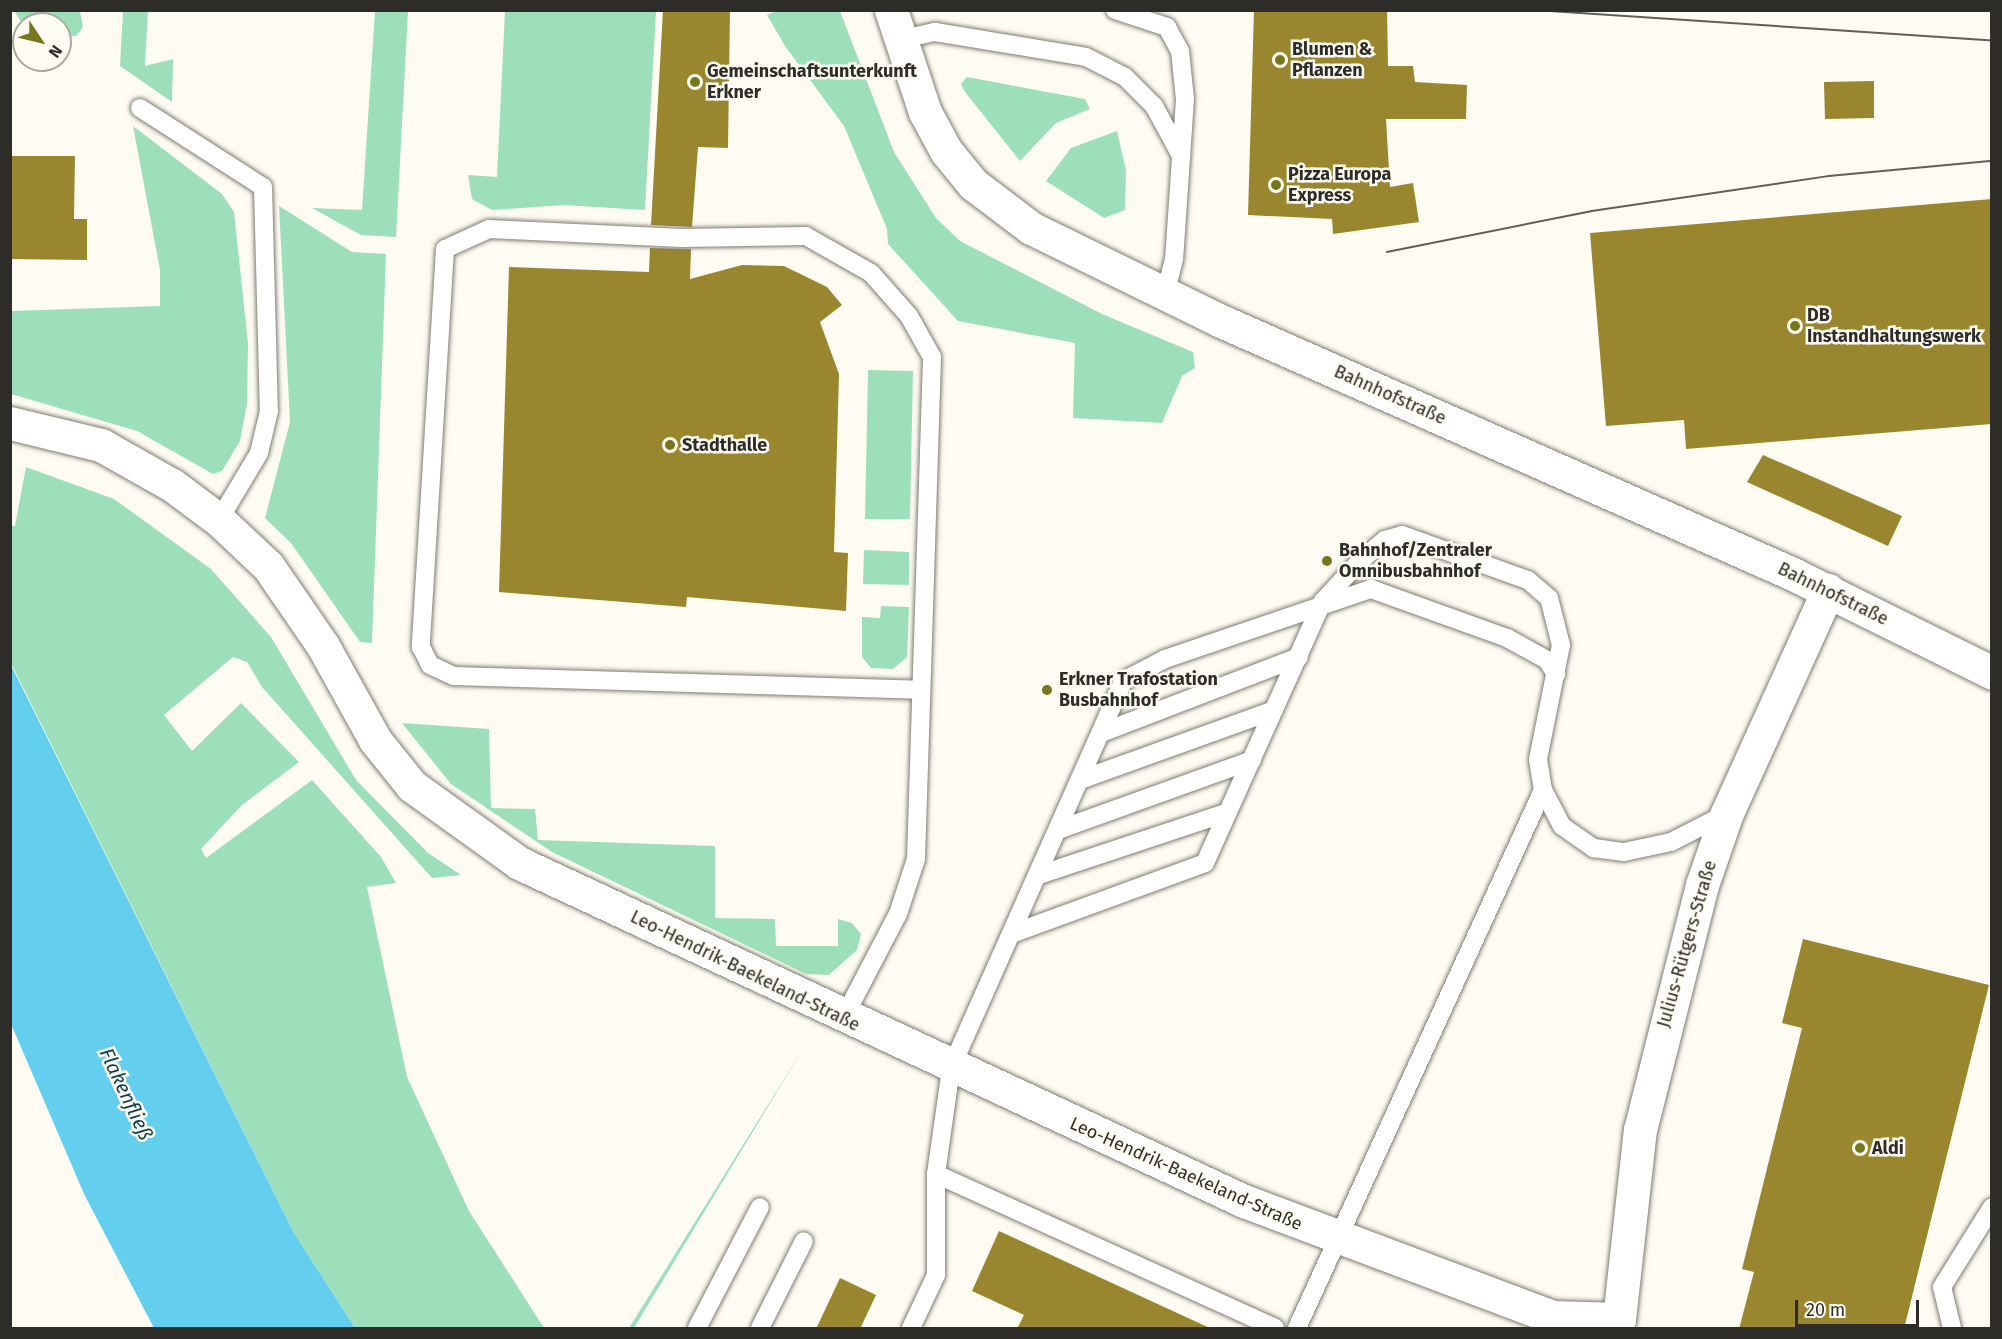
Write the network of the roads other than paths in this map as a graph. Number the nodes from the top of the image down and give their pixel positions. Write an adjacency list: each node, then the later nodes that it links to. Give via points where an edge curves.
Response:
1 (1115, 10): 4 (lane, via 1167,27 1180,51 1185,99)
2 (895, 25): 4 (lane, via 1086,57 1125,77 1154,105); 5 (street, Bahnhofstraße, via 925,112 973,184 1031,228)
3 (140, 108): 7 (lane, via 263,187 269,411 259,453 238,496)
4 (1181, 156): 5 (lane, via 1174,259)
5 (1165, 294): 8 (street, Bahnhofstraße)
6 (10, 423): 7 (street, Leo-Hendrik-Baekeland-Straße, via 101,445 172,485)
7 (219, 520): 24 (street, Leo-Hendrik-Baekeland-Straße, via 268,566 323,646 375,740 412,786 519,863)
8 (1828, 590): 11 (street, Bahnhofstraße); 20 (street, Julius-Rütgers-Straße)
9 (1323, 602): 10 (lane); 12 (lane, via 1371,589 1396,596 1529,648); 12 (lane, via 1385,540 1402,535 1418,539 1528,580 1549,598 1561,645); 15 (lane, via 1165,659 1123,681)
10 (1299, 657): 14 (lane); 15 (lane)
11 (1992, 673)
12 (1556, 674): 18 (lane, via 1538,759)
13 (919, 690): 13 (lane, via 454,676 430,665 421,647 445,249 489,229 682,238 806,236 871,273 909,316 932,357); 24 (lane, via 916,858 898,914)
14 (1274, 710): 16 (lane); 17 (lane)
15 (1101, 733): 17 (lane)
16 (1252, 760): 19 (lane); 21 (lane)
17 (1080, 780): 21 (lane)
18 (1543, 790): 20 (lane, via 1562,826 1594,848 1624,852 1671,842); 30 (lane)
19 (1228, 812): 22 (lane); 23 (lane, via 1205,863)
20 (1727, 813): 31 (street, Julius-Rütgers-Straße, via 1670,998 1640,1130)
21 (1058, 830): 22 (lane)
22 (1039, 875): 23 (lane)
23 (1014, 933): 25 (lane)
24 (843, 1019): 25 (street, Leo-Hendrik-Baekeland-Straße)
25 (951, 1068): 26 (lane); 30 (street, Leo-Hendrik-Baekeland-Straße)
26 (936, 1174): 34 (lane, via 936,1275); 35 (lane)
27 (760, 1207): 32 (lane)
28 (1989, 1217): 37 (lane, via 1942,1287)
29 (804, 1241): 33 (lane)
30 (1341, 1242): 31 (street, Leo-Hendrik-Baekeland-Straße, via 1552,1317); 36 (lane)
31 (1619, 1319)
32 (697, 1329)
33 (760, 1329)
34 (911, 1329)
35 (1275, 1329)
36 (1297, 1329)
37 (1952, 1329)

